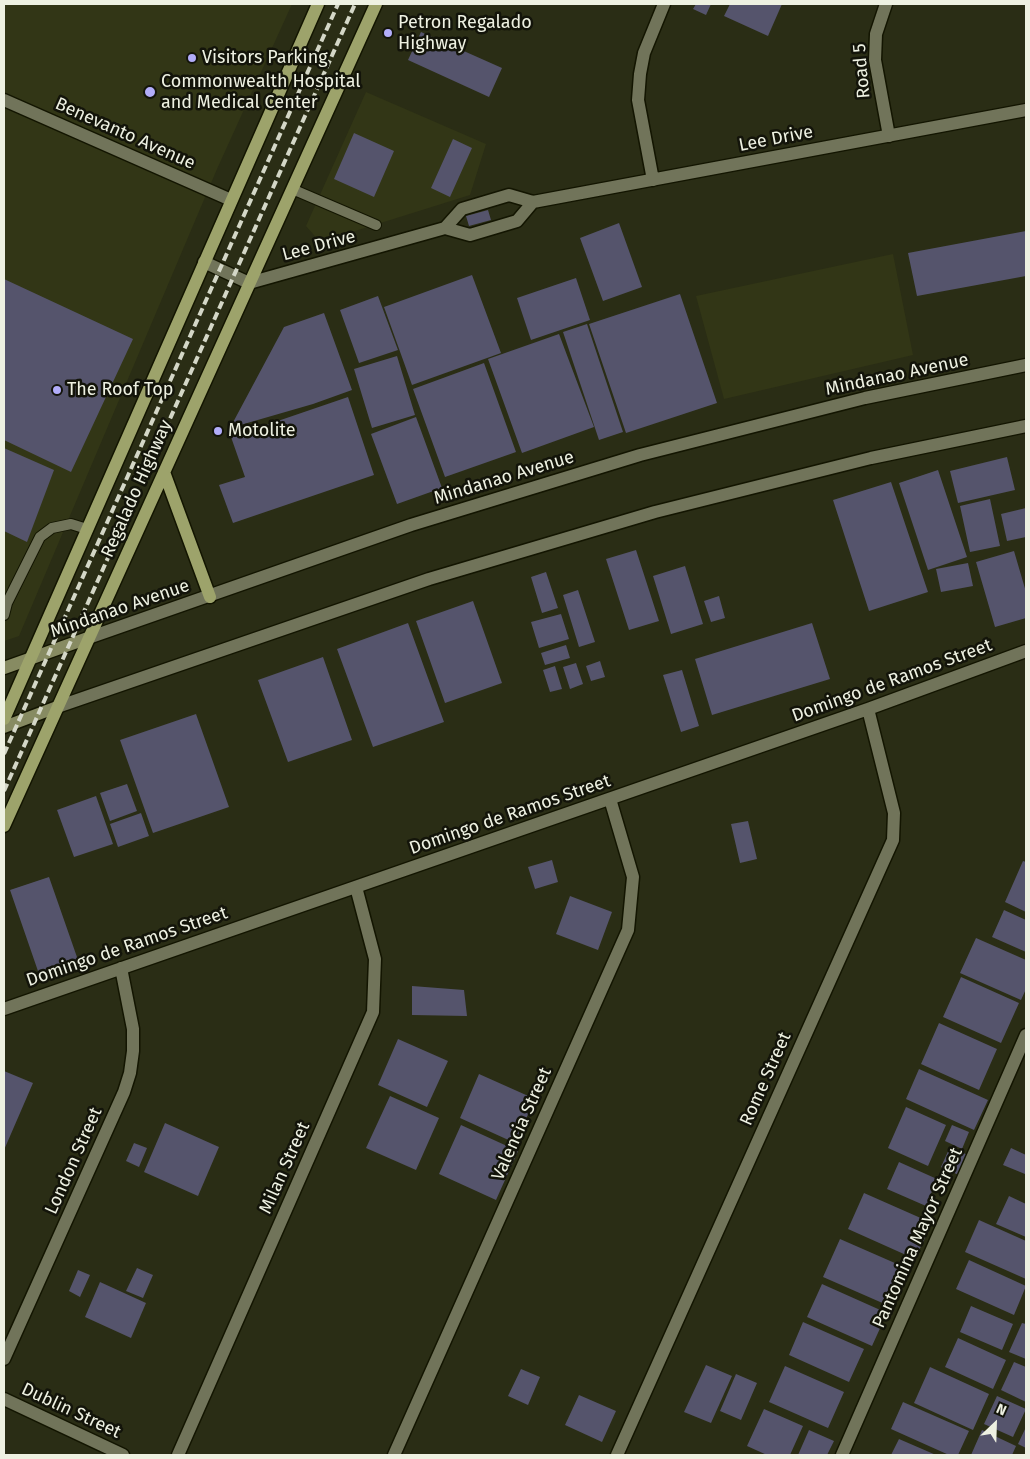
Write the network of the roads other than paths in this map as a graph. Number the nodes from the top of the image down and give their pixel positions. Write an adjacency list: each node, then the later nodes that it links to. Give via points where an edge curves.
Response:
1 (318, 4): 10 (main road, Regalado Highway)
2 (376, 4): 9 (main road, Regalado Highway)
3 (664, 4): 8 (street, via 644,53 638,100)
4 (886, 4): 7 (street, Road 5, via 876,34 875,60)
5 (4, 100): 10 (street, Benevanto Avenue)
6 (1026, 110): 7 (street, Lee Drive)
7 (889, 136): 8 (street, Lee Drive)
8 (653, 180): 11 (street, Lee Drive)
9 (292, 189): 12 (lane); 15 (main road, Regalado Highway)
10 (232, 200): 14 (main road, Regalado Highway)
11 (532, 202): 13 (street, Lee Drive, via 510,195 462,209); 13 (street, via 517,221 470,235)
12 (376, 225)
13 (444, 228): 15 (street, Lee Drive)
14 (204, 262): 15 (street); 19 (main road, Regalado Highway)
15 (249, 283): 18 (main road, Regalado Highway)
16 (1026, 366): 20 (street, Mindanao Avenue, via 865,398 640,455 411,525)
17 (1026, 426): 26 (street, via 871,458 655,512 428,579)
18 (164, 472): 20 (main road); 22 (main road, Regalado Highway)
19 (87, 529): 21 (lane, via 71,524 52,528 40,537); 24 (main road, Regalado Highway)
20 (210, 596): 22 (street, Mindanao Avenue)
21 (4, 615)
22 (88, 638): 24 (main road, Mindanao Avenue); 26 (main road, Regalado Highway)
23 (1026, 650): 27 (street, Domingo de Ramos Street)
24 (30, 659): 25 (main road, Mindanao Avenue); 28 (main road, Regalado Highway)
25 (4, 668)
26 (57, 707): 29 (main road); 31 (main road, Regalado Highway)
27 (868, 709): 30 (street, Domingo de Ramos Street); 41 (street, Rome Street, via 894,813 893,840)
28 (4, 719)
29 (4, 727)
30 (610, 799): 32 (street, Domingo de Ramos Street); 40 (street, Valencia Street, via 633,877 628,930)
31 (4, 826)
32 (356, 887): 33 (street, Domingo de Ramos Street); 39 (street, Milan Street, via 375,959 373,1012)
33 (121, 968): 34 (street, Domingo de Ramos Street); 36 (street, London Street, via 133,1029 130,1073)
34 (4, 1009)
35 (1026, 1035): 42 (street, Pantomina Mayor Street)
36 (4, 1360)
37 (4, 1399): 38 (street, Dublin Street)
38 (123, 1455)
39 (178, 1455)
40 (394, 1455)
41 (617, 1455)
42 (842, 1455)

